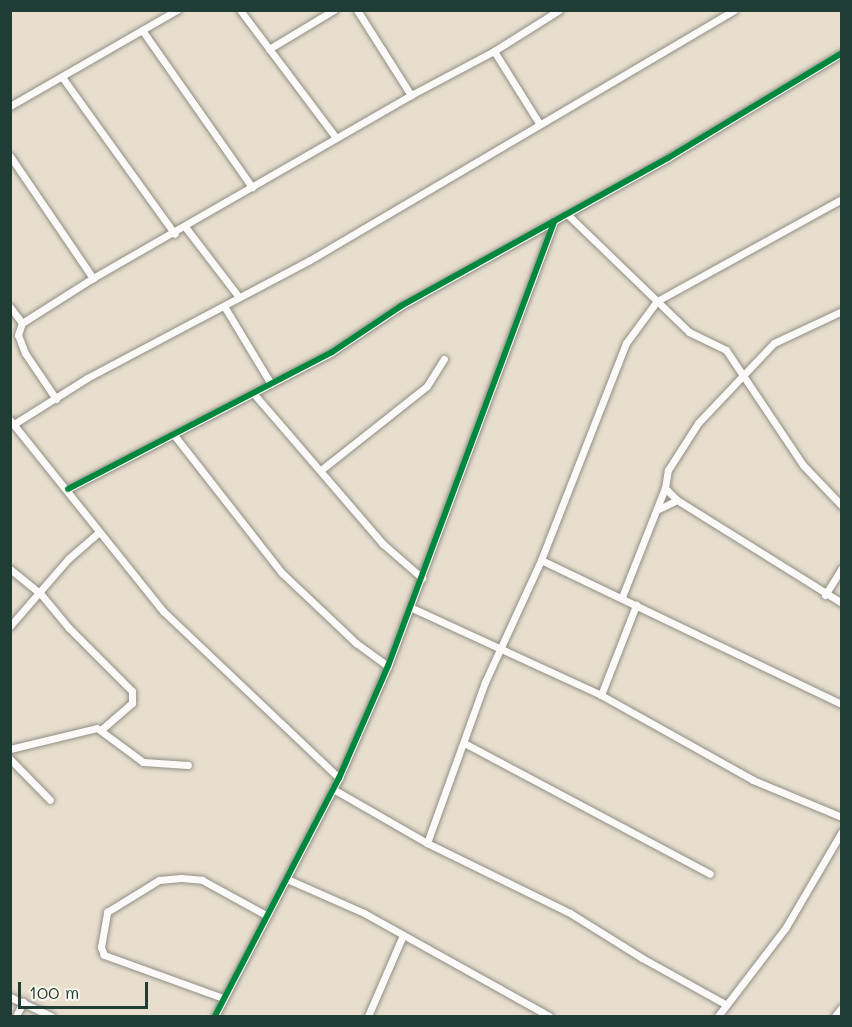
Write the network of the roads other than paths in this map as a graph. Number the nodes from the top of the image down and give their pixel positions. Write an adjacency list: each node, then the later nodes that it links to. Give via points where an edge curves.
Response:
1 (177, 10): 7 (street)
2 (240, 10): 8 (street)
3 (334, 10): 8 (street)
4 (357, 10): 12 (street)
5 (559, 10): 9 (street)
6 (734, 10): 14 (street)
7 (142, 30): 11 (street); 17 (street)
8 (269, 49): 15 (street)
9 (494, 51): 12 (street); 14 (street)
10 (842, 53): 19 (street)
11 (62, 77): 13 (street); 22 (street)
12 (411, 95): 15 (street)
13 (10, 106)
14 (539, 123): 24 (street)
15 (336, 138): 17 (street)
16 (10, 156): 23 (street)
17 (252, 187): 21 (street)
18 (842, 199): 25 (street)
19 (568, 215): 20 (street); 25 (street)
20 (554, 221): 32 (street); 47 (street)
21 (186, 228): 22 (street); 24 (street)
22 (175, 234): 23 (street)
23 (93, 278): 29 (street)
24 (239, 297): 26 (street)
25 (657, 301): 31 (street, via 689,332 726,350); 44 (street, via 617,361)
26 (224, 306): 32 (street); 34 (street, via 87,378)
27 (10, 307): 29 (street)
28 (841, 313): 31 (street, via 774,343 758,363)
29 (22, 323): 34 (street, via 18,335 25,353)
30 (444, 359): 37 (street, via 427,386)
31 (741, 375): 38 (street, via 725,398 698,423 668,470); 41 (street, via 816,483)
32 (271, 384): 33 (street)
33 (254, 393): 36 (street); 37 (street)
34 (56, 399): 35 (street)
35 (12, 422): 39 (street)
36 (174, 435): 39 (street); 56 (street, via 282,573 356,643)
37 (321, 470): 47 (street, via 384,544)
38 (665, 488): 40 (street); 42 (street)
39 (68, 489): 43 (street)
40 (677, 500): 42 (street); 49 (street)
41 (842, 507)
42 (657, 510): 50 (street)
43 (99, 532): 48 (street, via 68,559); 64 (street, via 199,648)
44 (541, 560): 50 (street); 55 (street)
45 (842, 568): 49 (street)
46 (10, 569): 48 (street)
47 (422, 578): 53 (street)
48 (40, 593): 54 (street); 59 (street, via 132,691 132,703)
49 (825, 595): 51 (street)
50 (622, 597): 52 (street)
51 (842, 603)
52 (636, 605): 57 (street); 58 (street)
53 (412, 608): 55 (street); 56 (street)
54 (10, 626)
55 (501, 650): 57 (street); 60 (street, via 473,715)
56 (388, 666): 64 (street)
57 (601, 695): 67 (street, via 753,780)
58 (842, 704)
59 (102, 729): 61 (street, via 89,728); 63 (street, via 121,749 143,762)
60 (466, 744): 69 (street); 70 (street)
61 (10, 749)
62 (10, 759): 66 (street)
63 (188, 765)
64 (339, 778): 65 (street)
65 (333, 789): 69 (street); 71 (street)
66 (51, 800)
67 (842, 817)
68 (842, 831): 77 (street, via 786,927)
69 (428, 843): 77 (street, via 570,913)
70 (710, 874)
71 (287, 879): 72 (street); 73 (street)
72 (266, 915): 75 (street); 75 (street, via 202,880 181,878 159,880 107,912 101,946 104,955)
73 (403, 934): 79 (street); 83 (street)
74 (10, 997): 76 (street)
75 (224, 998): 82 (street)
76 (23, 1002): 80 (street); 81 (street)
77 (725, 1004): 84 (street)
78 (842, 1007): 85 (street)
79 (545, 1016)
80 (16, 1017)
81 (51, 1017)
82 (215, 1017)
83 (368, 1017)
84 (718, 1017)
85 (835, 1017)

